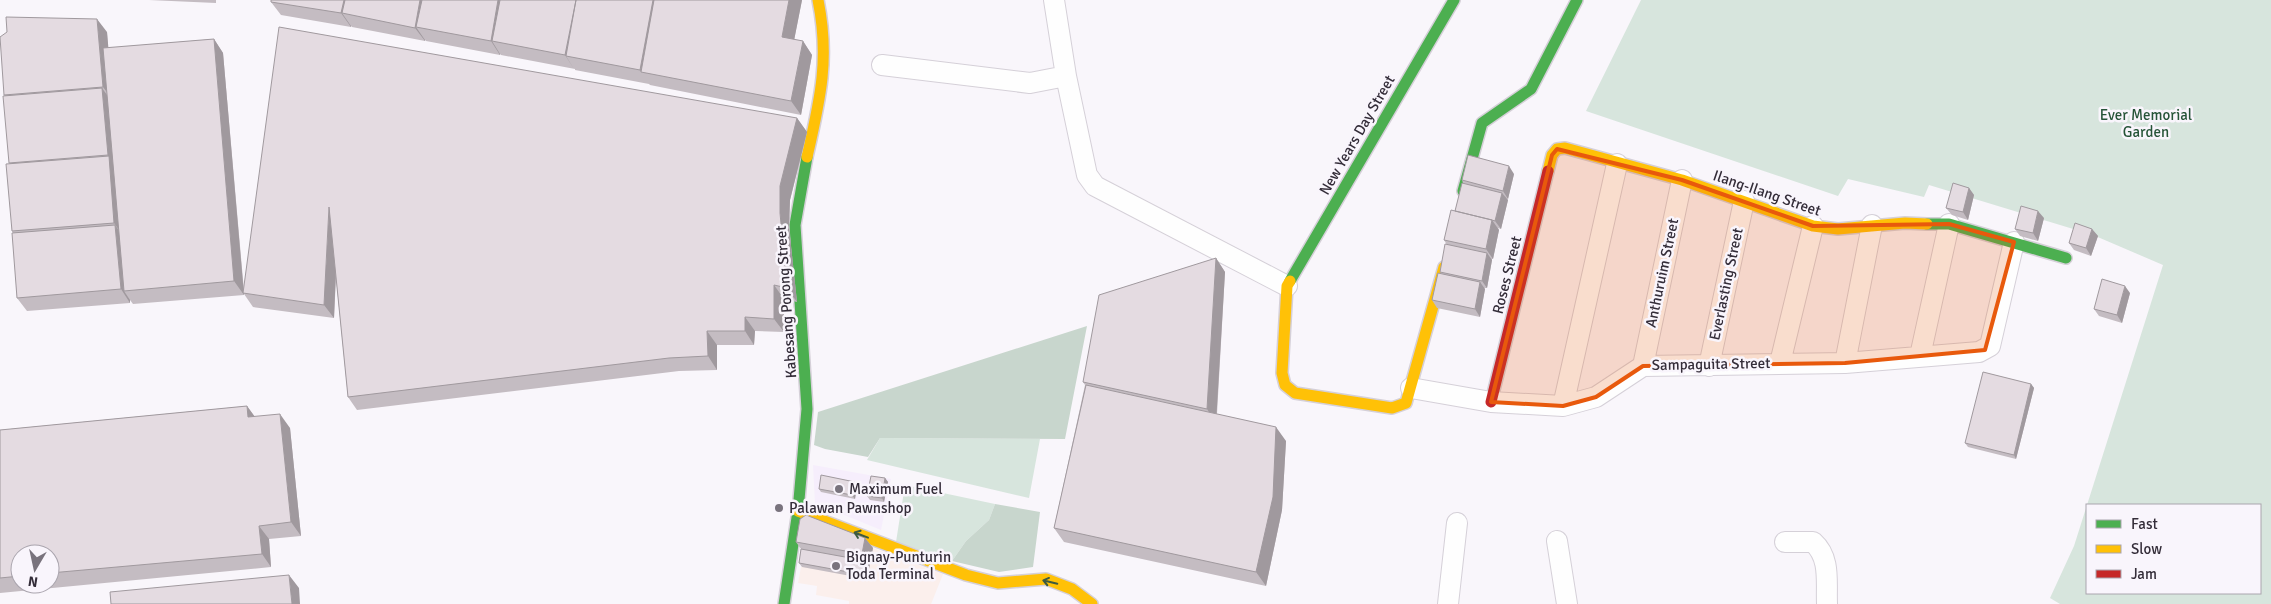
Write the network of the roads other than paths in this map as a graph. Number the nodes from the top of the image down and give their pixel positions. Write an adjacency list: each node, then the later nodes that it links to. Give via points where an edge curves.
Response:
1 (818, 0): 27 (street, Kabesang Porong Street, via 825,59 795,225 807,409)
2 (1054, 0): 6 (street)
3 (1454, 0): 18 (street, New Years Day Street)
4 (1577, 0): 11 (street, via 1534,85 1482,123)
5 (882, 65): 6 (street, via 1030,83)
6 (1066, 76): 18 (street, via 1087,175 1094,186)
7 (1552, 155): 8 (street, Ilang-Ilang Street, via 1557,149 1566,148); 25 (street, Roses Street)
8 (1617, 164): 9 (street, Ilang-Ilang Street); 26 (street)
9 (1682, 180): 10 (street, Ilang-Ilang Street); 22 (street, Anthuruim Street)
10 (1744, 201): 14 (street, Ilang-Ilang Street); 23 (street, Everlasting Street)
11 (1460, 206)
12 (1949, 224): 13 (street, Ilang-Ilang Street); 15 (street, Ilang-Ilang Street); 19 (street)
13 (1872, 225): 14 (street, Ilang-Ilang Street, via 1838,229); 21 (street)
14 (1813, 226): 20 (street)
15 (2014, 242): 17 (street, Ilang-Ilang Street); 19 (street, Sampaguita Street, via 1990,346 1979,352)
16 (1447, 254): 24 (street)
17 (2066, 258)
18 (1287, 286): 24 (street, via 1282,373 1285,386 1295,393 1392,408 1406,403)
19 (1920, 356): 21 (street, Sampaguita Street)
20 (1780, 363): 21 (street, Sampaguita Street); 23 (street, Sampaguita Street)
21 (1845, 363)
22 (1642, 366): 23 (street, Sampaguita Street); 26 (street, Sampaguita Street, via 1596,397)
23 (1709, 366)
24 (1412, 388): 25 (street, Sampaguita Street)
25 (1491, 402): 26 (street, Sampaguita Street)
26 (1563, 406)
27 (798, 511): 31 (street, Kabesang Porong Street); 32 (street, one-way to 27, via 1072,588 1046,579 998,583 966,575)
28 (1457, 523): 33 (street)
29 (1557, 541): 34 (street)
30 (1785, 542): 35 (street, via 1813,542 1819,548 1826,565)
31 (784, 604)
32 (1092, 604)
33 (1448, 604)
34 (1567, 604)
35 (1826, 604)

